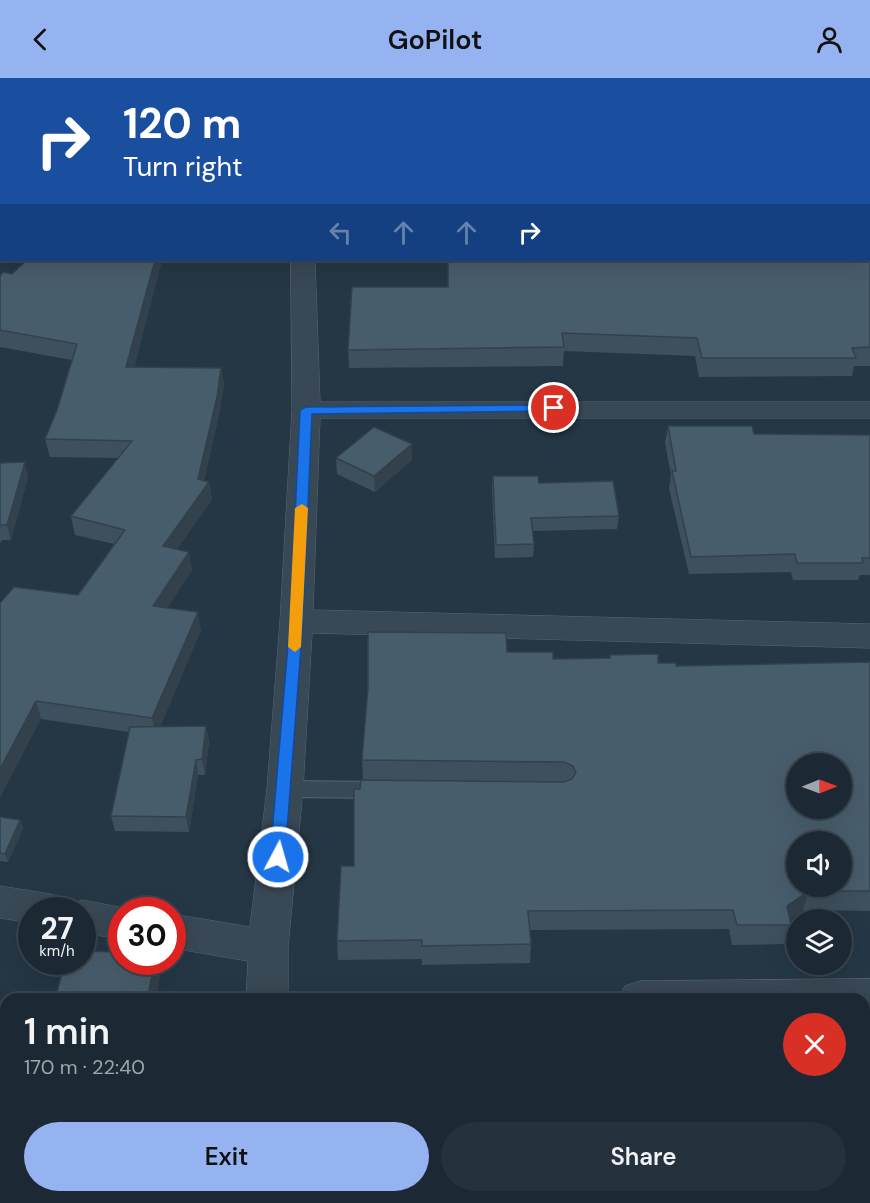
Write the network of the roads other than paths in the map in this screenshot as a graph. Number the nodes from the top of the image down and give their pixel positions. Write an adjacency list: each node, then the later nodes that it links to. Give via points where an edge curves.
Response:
1 (303, 261): 2 (street)
2 (306, 410): 3 (street); 4 (street)
3 (870, 410)
4 (296, 621): 5 (street); 6 (street)
5 (870, 636)
6 (285, 789): 7 (lane); 11 (street)
7 (400, 790)
8 (0, 902): 9 (street)
9 (18, 905)
10 (186, 933): 11 (street)
11 (268, 947): 12 (street)
12 (267, 993)

